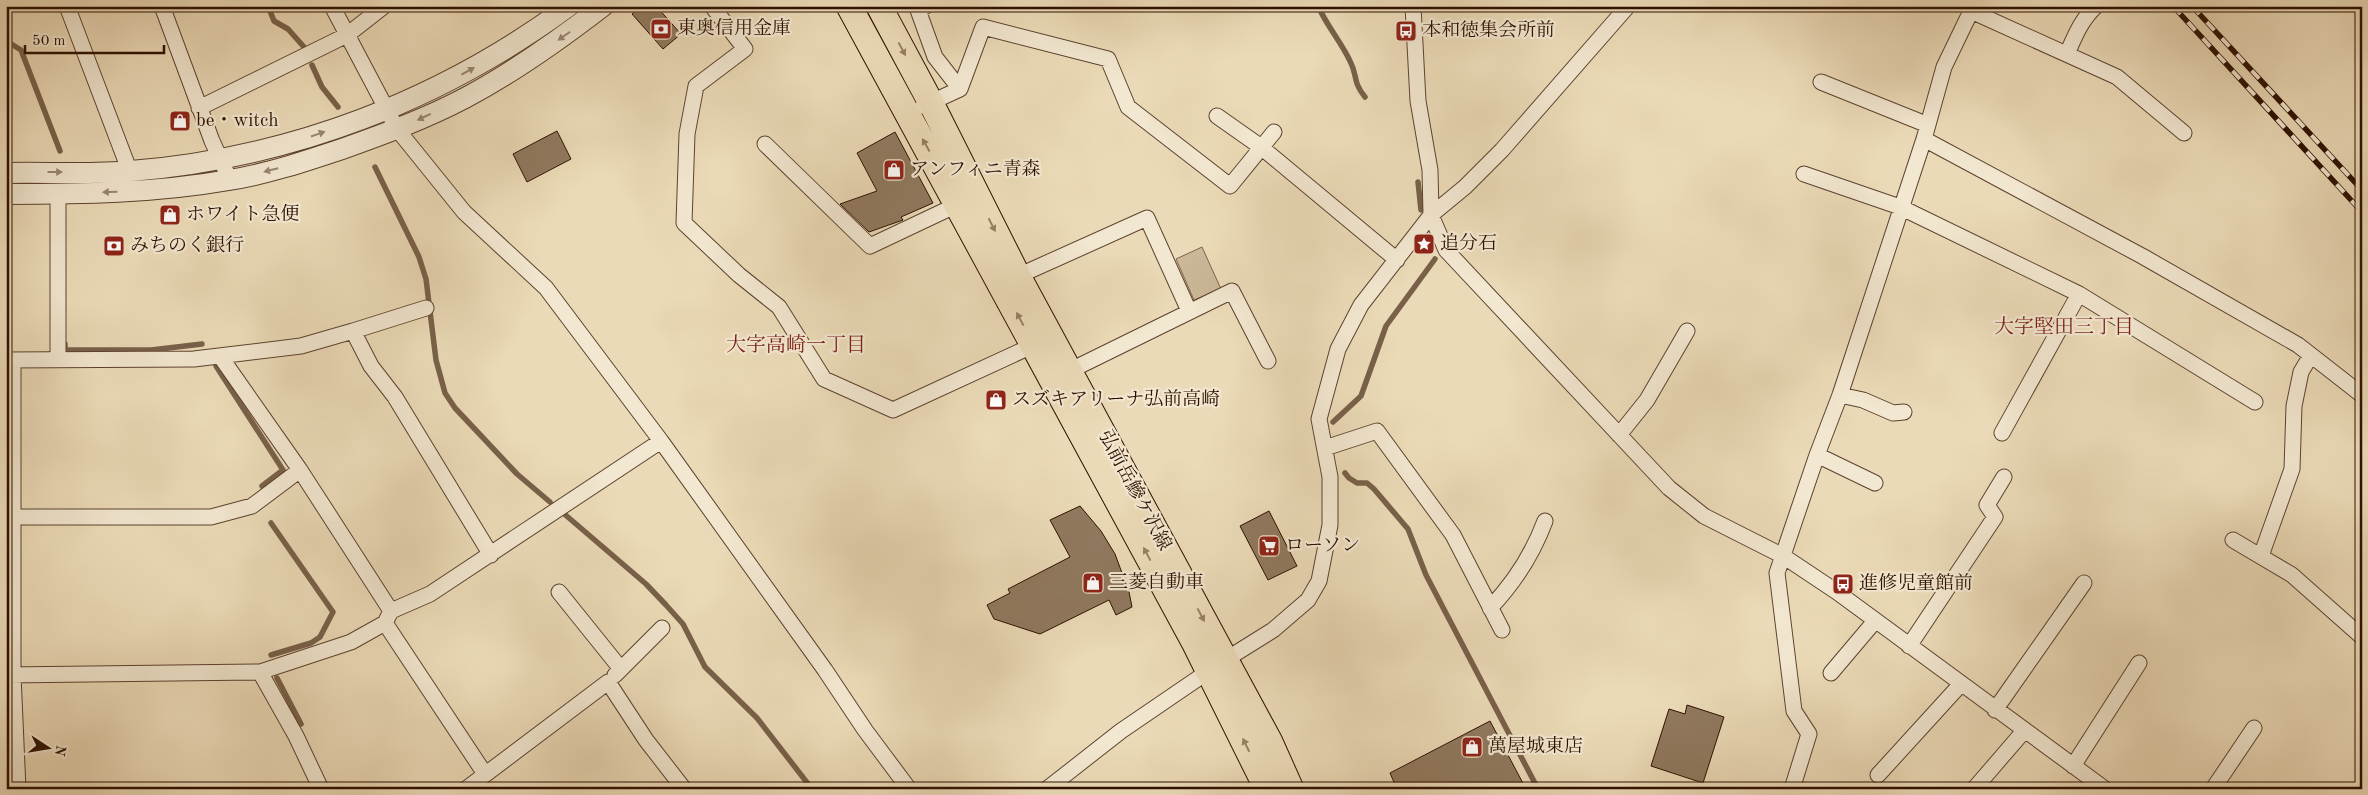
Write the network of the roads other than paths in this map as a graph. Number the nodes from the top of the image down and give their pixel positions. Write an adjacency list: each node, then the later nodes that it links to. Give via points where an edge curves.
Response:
1 (67, 6): 32 (street)
2 (162, 6): 20 (street)
3 (332, 6): 15 (street)
4 (384, 6): 15 (street)
5 (569, 6): 21 (street, one-way to 5, via 494,56)
6 (603, 6): 24 (street, one-way to 24, via 518,67 464,99)
7 (712, 6): 47 (street, via 745,49 696,86 687,134 684,223 739,275 779,307 824,379 893,410)
8 (849, 6): 22 (main road)
9 (879, 6): 19 (main road, 弘前岳鰺ケ沢線, one-way to 19)
10 (926, 6): 18 (street, via 918,10 935,57)
11 (1413, 6): 39 (street, via 1418,101 1430,170)
12 (1628, 6): 39 (street, via 1502,150)
13 (2096, 6): 16 (street, via 2076,32)
14 (1971, 8): 16 (street); 26 (street, via 1944,67)
15 (347, 36): 20 (street); 21 (street)
16 (2067, 54): 27 (street, via 2117,77)
17 (1821, 82): 26 (street)
18 (960, 89): 19 (street); 29 (street, via 983,27 1108,59 1128,107 1230,186)
19 (931, 103): 22 (street); 37 (main road, 弘前岳鰺ケ沢線)
20 (199, 108): 30 (street)
21 (388, 111): 24 (street); 30 (street, one-way to 21, via 301,140)
22 (908, 112): 37 (main road, one-way to 22)
23 (1217, 116): 29 (street)
24 (397, 129): 34 (street, one-way to 34, via 309,160); 60 (street, via 464,212 546,288)
25 (1274, 132): 29 (street)
26 (1926, 132): 38 (street); 48 (street)
27 (2184, 133)
28 (765, 144): 37 (street, via 870,246)
29 (1262, 147): 40 (street)
30 (220, 160): 32 (street); 34 (street)
31 (6, 172): 32 (street, one-way to 32)
32 (130, 172)
33 (1804, 174): 38 (street)
34 (230, 180): 36 (street, one-way to 36, via 143,191)
35 (6, 194): 36 (street)
36 (58, 194): 51 (street)
37 (968, 200): 41 (main road, 弘前岳鰺ケ沢線, one-way to 41); 47 (main road, one-way to 37)
38 (1900, 207): 42 (street); 54 (street)
39 (1431, 215): 40 (street); 59 (street, via 1446,250)
40 (1397, 260): 61 (street, via 1361,304 1338,349 1319,419)
41 (1018, 276): 44 (street, via 1147,218); 53 (main road, 弘前岳鰺ケ沢線)
42 (2079, 294): 56 (street); 58 (street)
43 (426, 308): 46 (street)
44 (1189, 311): 52 (street, via 1232,291); 53 (street)
45 (1686, 330): 59 (street, via 1647,400)
46 (353, 331): 49 (street, via 301,346); 69 (street, via 371,366 395,397)
47 (1034, 345): 82 (main road, one-way to 47)
48 (2311, 355): 55 (street); 71 (street, via 2301,372 2294,406 2292,469)
49 (220, 356): 51 (street); 63 (street)
50 (10, 360): 51 (street); 66 (street)
51 (58, 360)
52 (1268, 361)
53 (1069, 371): 82 (main road, 弘前岳鰺ケ沢線, one-way to 82)
54 (1840, 395): 57 (street, via 1863,400 1893,413); 62 (street)
55 (2362, 395)
56 (2255, 402)
57 (1904, 412)
58 (2002, 433)
59 (1619, 435): 70 (street, via 1669,488 1704,516)
60 (661, 441): 69 (street); 99 (street)
61 (1325, 448): 74 (street, via 1377,431 1453,535); 82 (street, via 1330,477 1330,525 1319,581 1308,600 1274,630)
62 (1817, 455): 65 (street); 70 (street)
63 (300, 470): 66 (street, via 252,506 211,517); 75 (street)
64 (2004, 477): 80 (street, via 1987,505 1995,517)
65 (1875, 483)
66 (9, 517): 86 (street)
67 (1545, 521): 74 (street, via 1532,550 1507,590)
68 (2233, 540): 71 (street)
69 (491, 555): 75 (street)
70 (1783, 556): 76 (street); 103 (street, via 1777,572 1794,711 1809,734)
71 (2261, 556): 79 (street, via 2292,575)
72 (2084, 583): 89 (street)
73 (559, 592): 83 (street)
74 (1490, 608): 78 (street)
75 (388, 617): 84 (street, via 351,642); 93 (street)
76 (1875, 621): 80 (street); 85 (street)
77 (662, 628): 83 (street)
78 (1502, 630)
79 (2362, 637)
80 (1909, 646): 88 (street)
81 (2139, 663): 92 (street)
82 (1217, 665): 100 (street, via 1121,731); 101 (main road, one-way to 82); 102 (main road, 弘前岳鰺ケ沢線, via 1270,742)
83 (621, 669): 87 (street)
84 (260, 672): 86 (street); 96 (street)
85 (1831, 673)
86 (10, 675): 95 (street)
87 (608, 682): 93 (street); 98 (street, via 646,740)
88 (1960, 684): 89 (street); 94 (street)
89 (1995, 710): 91 (street)
90 (2254, 728): 106 (street)
91 (2024, 731): 92 (street); 104 (street)
92 (2073, 766): 105 (street)
93 (485, 774): 97 (street)
94 (1878, 775)
95 (18, 789)
96 (321, 789)
97 (466, 789)
98 (684, 789)
99 (909, 789)
100 (1047, 789)
101 (1267, 789)
102 (1292, 789)
103 (1792, 789)
104 (1974, 789)
105 (2105, 789)
106 (2213, 789)

